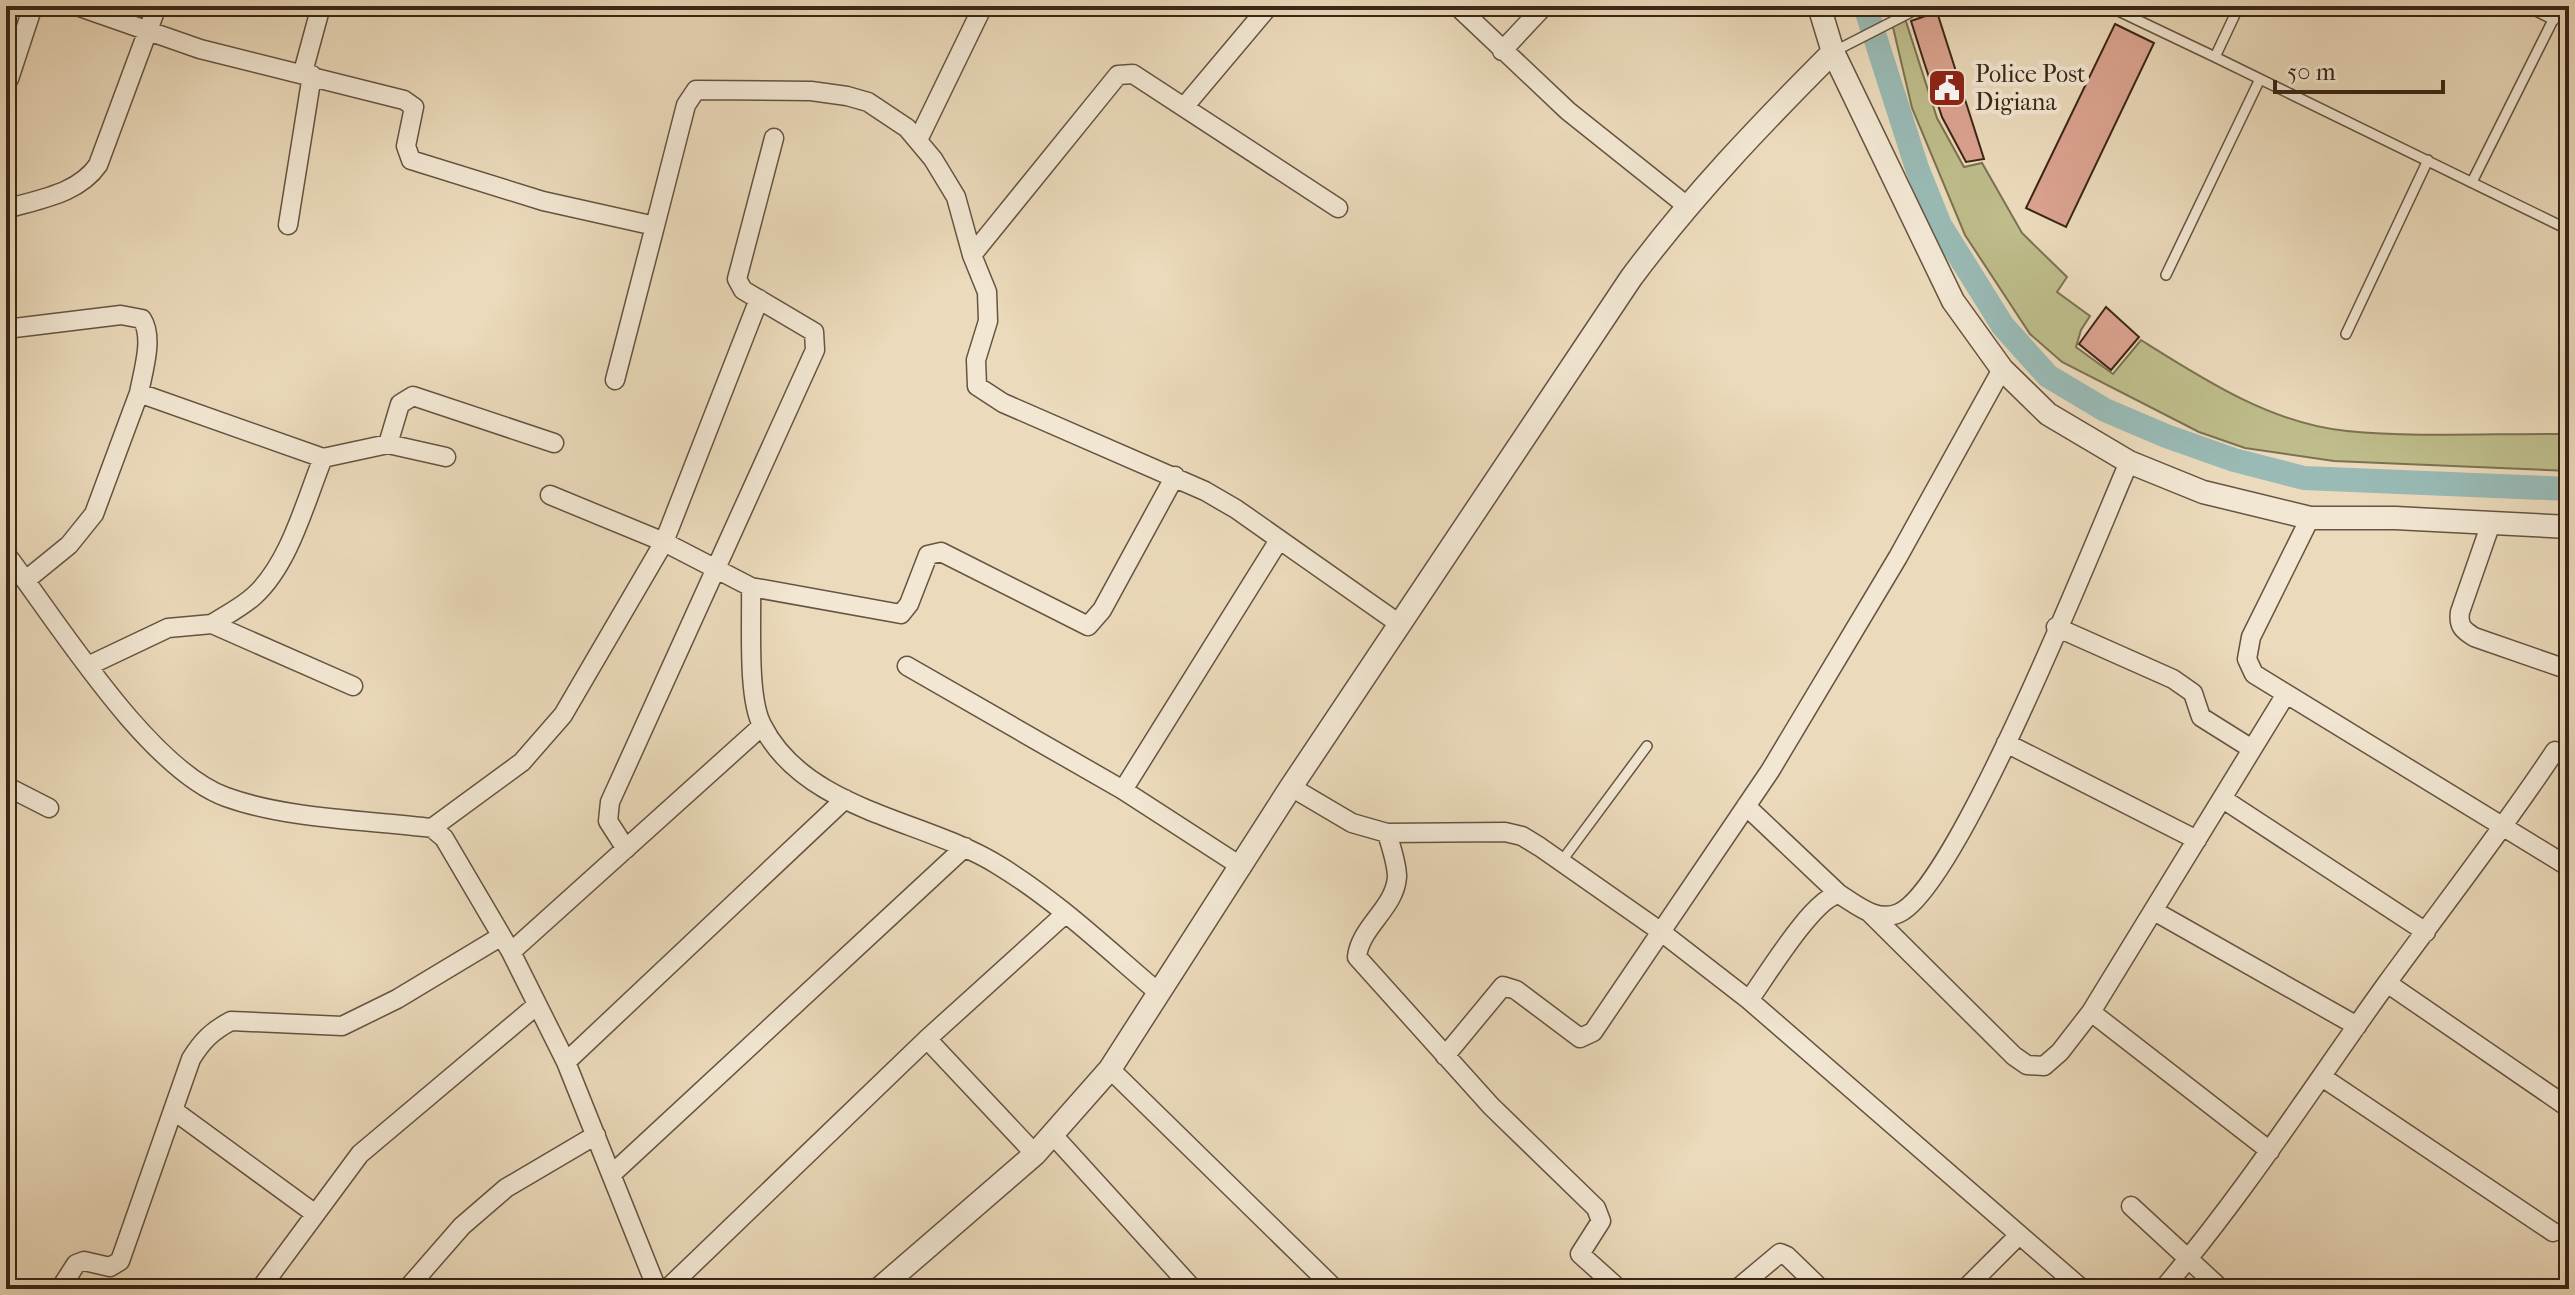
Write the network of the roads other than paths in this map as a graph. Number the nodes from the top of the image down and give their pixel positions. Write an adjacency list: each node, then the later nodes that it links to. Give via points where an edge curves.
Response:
1 (33, 6): 21 (street)
2 (77, 6): 16 (street)
3 (157, 6): 16 (street)
4 (321, 6): 20 (street)
5 (983, 6): 25 (street)
6 (1269, 6): 23 (street)
7 (1457, 6): 17 (street)
8 (1544, 6): 17 (street)
9 (1819, 6): 18 (street)
10 (1923, 6): 18 (lane)
11 (2108, 6): 19 (lane)
12 (2239, 6): 19 (lane)
13 (2526, 6): 15 (lane)
14 (2560, 6): 15 (lane)
15 (2554, 20): 27 (lane)
16 (148, 31): 20 (street); 30 (street, via 90,177)
17 (1502, 51): 28 (street)
18 (1833, 52): 28 (street); 40 (street, via 1953,301)
19 (2215, 57): 22 (lane)
20 (307, 74): 32 (street); 33 (street, via 410,103 414,114 406,146 411,160 543,201)
21 (9, 79)
22 (2260, 79): 26 (lane); 36 (lane)
23 (1184, 107): 29 (street); 35 (street, via 1133,74 1118,75)
24 (774, 138): 37 (street, via 737,272 738,285)
25 (918, 140): 33 (street, via 894,116 847,96 696,90 686,105); 35 (street, via 956,197)
26 (2428, 160): 27 (lane); 39 (lane)
27 (2472, 182): 34 (lane)
28 (1687, 206): 60 (street, via 1631,278)
29 (1338, 208)
30 (6, 209)
31 (2569, 213): 34 (lane)
32 (288, 225)
33 (655, 226): 41 (street)
34 (2565, 228)
35 (972, 255): 48 (street, via 988,305 976,360 977,386 1003,403)
36 (2166, 275)
37 (759, 299): 54 (street); 56 (street, via 808,326 816,340)
38 (6, 329): 42 (street, via 121,315 142,319 147,339)
39 (2346, 334)
40 (2002, 369): 47 (street, via 2048,414); 77 (street, via 1898,557)
41 (615, 380)
42 (139, 393): 46 (street); 57 (street, via 94,514 69,545)
43 (554, 443): 44 (street, via 413,396 400,404)
44 (388, 444): 45 (street); 46 (street)
45 (446, 457)
46 (323, 458): 59 (street, via 268,580 253,597)
47 (2129, 462): 50 (street, via 2203,492); 61 (street)
48 (1175, 476): 53 (street); 58 (street, via 1102,610 1088,626 941,552 928,555 901,614)
49 (550, 495): 54 (street)
50 (2310, 518): 51 (street); 66 (street, via 2251,637 2247,659 2254,674)
51 (2491, 523): 52 (street); 64 (street, via 2460,612 2463,630)
52 (2569, 527)
53 (1279, 540): 60 (street); 74 (street)
54 (664, 542): 56 (street); 80 (street, via 563,715 542,741 522,762)
55 (6, 554): 57 (street)
56 (717, 569): 58 (street); 84 (street, via 610,802 608,821)
57 (26, 580): 62 (street)
58 (751, 587): 67 (street, via 755,709)
59 (212, 624): 62 (street, via 168,628); 65 (street)
60 (1401, 625): 73 (street)
61 (2056, 627): 68 (street); 70 (street, via 2173,679 2193,693 2201,717)
62 (90, 665): 80 (street, via 164,757 223,796 257,806)
63 (907, 666): 74 (street)
64 (2569, 670)
65 (353, 686)
66 (2286, 694): 70 (street); 79 (street)
67 (762, 726): 75 (street, via 793,763); 84 (street)
68 (2006, 743): 82 (street); 90 (street, via 1977,807 1933,880 1902,912 1886,917)
69 (1647, 746): 85 (lane)
70 (2252, 749): 76 (street)
71 (2555, 751): 79 (street)
72 (6, 786): 78 (street)
73 (1291, 787): 81 (street, via 1352,823); 86 (street)
74 (1123, 790): 86 (street)
75 (845, 799): 83 (street); 103 (street)
76 (2223, 799): 82 (street); 93 (street)
77 (1746, 806): 88 (street); 92 (street)
78 (49, 808)
79 (2506, 826): 87 (street); 93 (street)
80 (432, 828): 94 (street, via 455,851)
81 (1387, 833): 85 (street, via 1505,832 1522,836); 102 (street, via 1396,868 1394,890 1357,957)
82 (2197, 840): 89 (street)
83 (965, 847): 91 (street); 112 (street)
84 (626, 849): 94 (street)
85 (1561, 862): 92 (street)
86 (1242, 867): 96 (street)
87 (2569, 867)
88 (1839, 894): 90 (street); 97 (street, via 1830,895 1813,913)
89 (2154, 911): 99 (street); 100 (street)
90 (1870, 913): 99 (street, via 2027,1065 2044,1066)
91 (1065, 914): 96 (street); 101 (street)
92 (1660, 931): 97 (street); 102 (street, via 1586,1038 1572,1034 1516,990 1503,986)
93 (2426, 932): 95 (street)
94 (506, 945): 98 (street); 107 (street, via 342,1026 231,1021 202,1041)
95 (2387, 983): 100 (street); 106 (street)
96 (1159, 993): 104 (street)
97 (1749, 1000): 116 (street)
98 (537, 1005): 103 (street); 114 (street, via 360,1154)
99 (2091, 1012): 110 (street)
100 (2357, 1026): 105 (street)
101 (927, 1039): 111 (street); 122 (street)
102 (1445, 1056): 126 (street, via 1600,1213 1597,1229 1580,1254)
103 (566, 1062): 108 (street)
104 (1110, 1069): 109 (street); 125 (street)
105 (2322, 1077): 110 (street); 115 (street)
106 (2569, 1108)
107 (173, 1110): 114 (street); 118 (street, via 120,1261 110,1267 76,1264)
108 (596, 1135): 112 (street); 120 (street, via 496,1196 439,1249)
109 (1053, 1135): 111 (street); 124 (street)
110 (2270, 1151): 117 (street)
111 (1035, 1154): 123 (street)
112 (612, 1174): 121 (street)
113 (2131, 1206): 117 (street)
114 (314, 1213): 119 (street)
115 (2553, 1232)
116 (2018, 1236): 129 (street); 130 (street)
117 (2188, 1260): 131 (street); 132 (street)
118 (60, 1289)
119 (260, 1289)
120 (407, 1289)
121 (657, 1289)
122 (667, 1289)
123 (879, 1289)
124 (1193, 1289)
125 (1335, 1289)
126 (1619, 1289)
127 (1737, 1289): 128 (street, via 1780,1253)
128 (1821, 1289)
129 (1965, 1289)
130 (2082, 1289)
131 (2163, 1289)
132 (2221, 1289)

